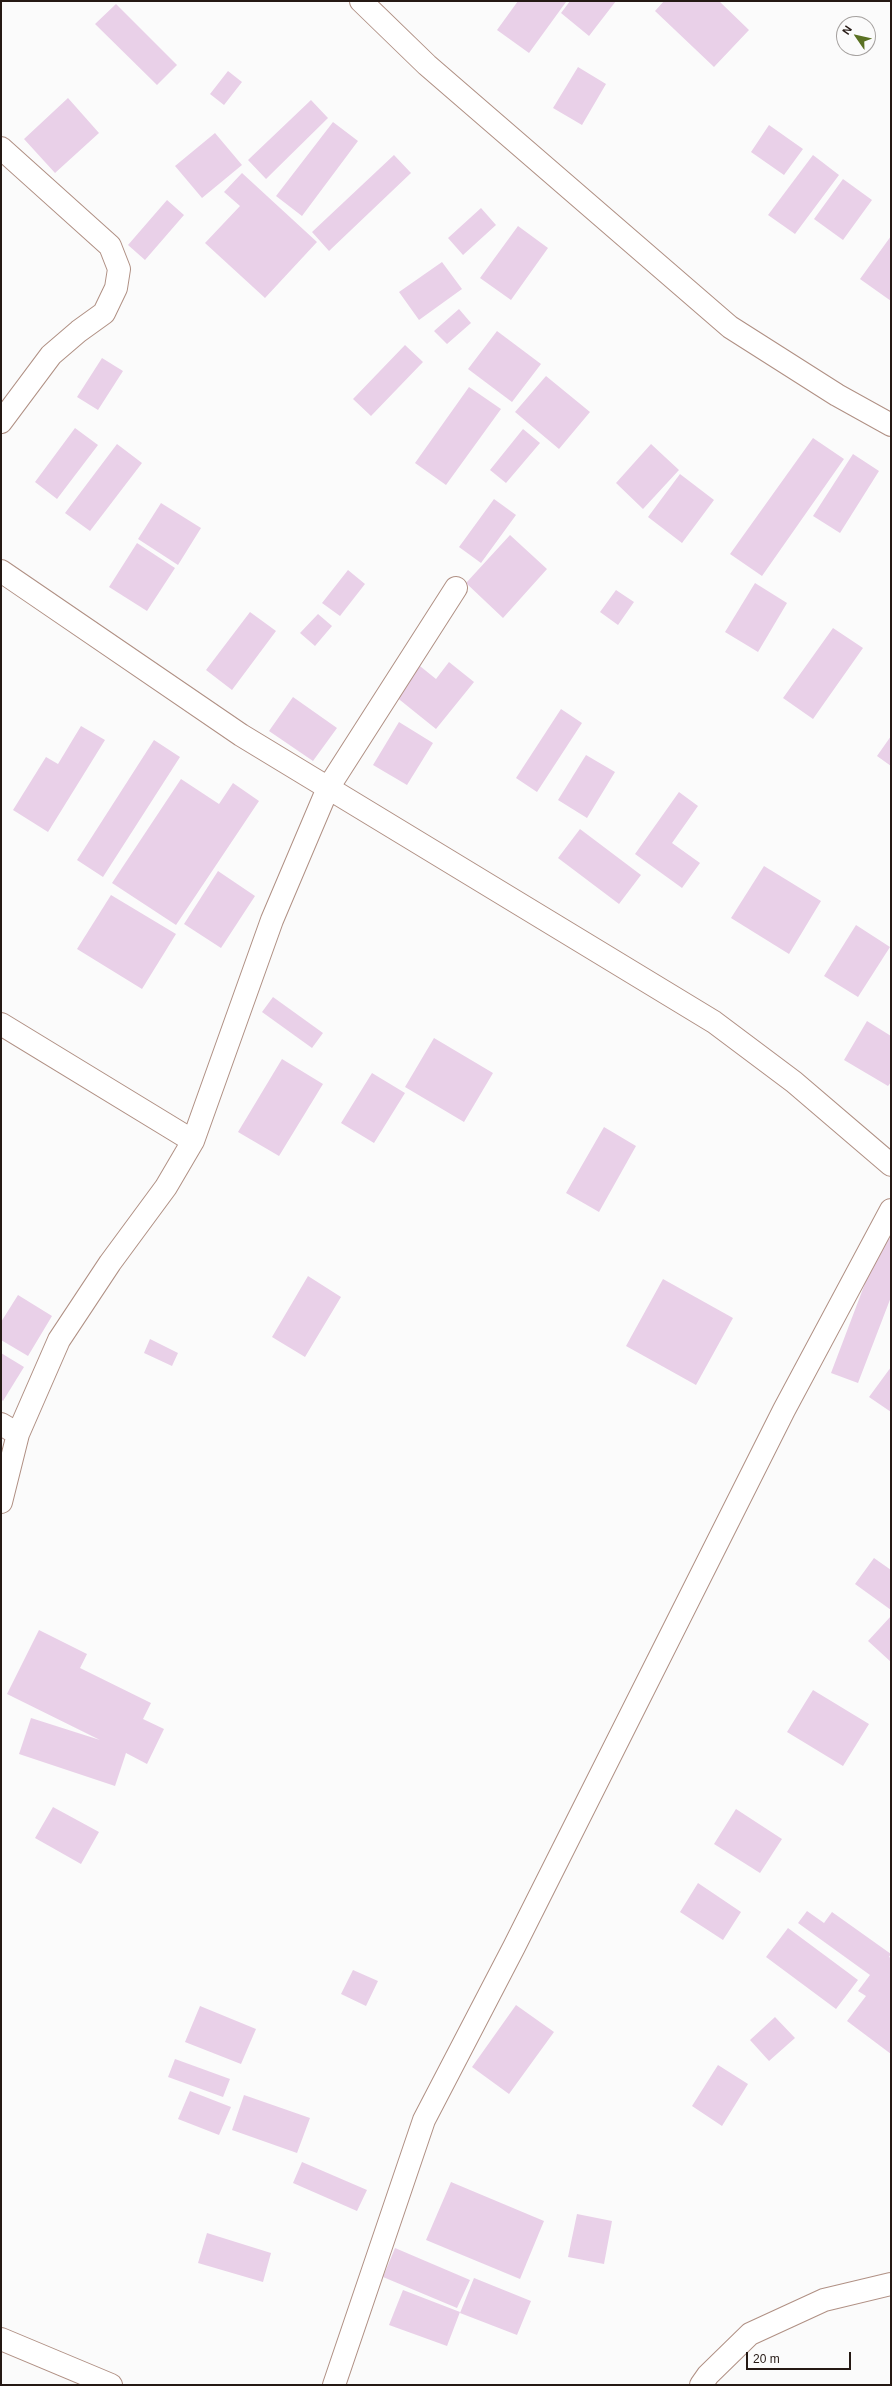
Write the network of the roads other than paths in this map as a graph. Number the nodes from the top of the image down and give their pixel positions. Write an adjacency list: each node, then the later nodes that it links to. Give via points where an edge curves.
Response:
1 (362, 1): 4 (street, via 427,65 730,327 837,395)
2 (1, 148): 3 (street, via 110,246 119,270 116,288 104,313 51,355)
3 (1, 422)
4 (891, 425)
5 (1, 571): 7 (street, via 241,735)
6 (456, 588): 7 (street)
7 (328, 788): 9 (street, via 272,920); 10 (street, via 714,1022 794,1082)
8 (1, 1024): 9 (street)
9 (193, 1141): 12 (street, via 166,1187 110,1263 59,1340)
10 (891, 1165)
11 (891, 1210): 17 (street, via 784,1410 518,1940 424,2120)
12 (10, 1430): 13 (street)
13 (1, 1502)
14 (891, 2284): 18 (street, via 824,2300 750,2334)
15 (1, 2339): 16 (street)
16 (111, 2385)
17 (334, 2385)
18 (701, 2385)

